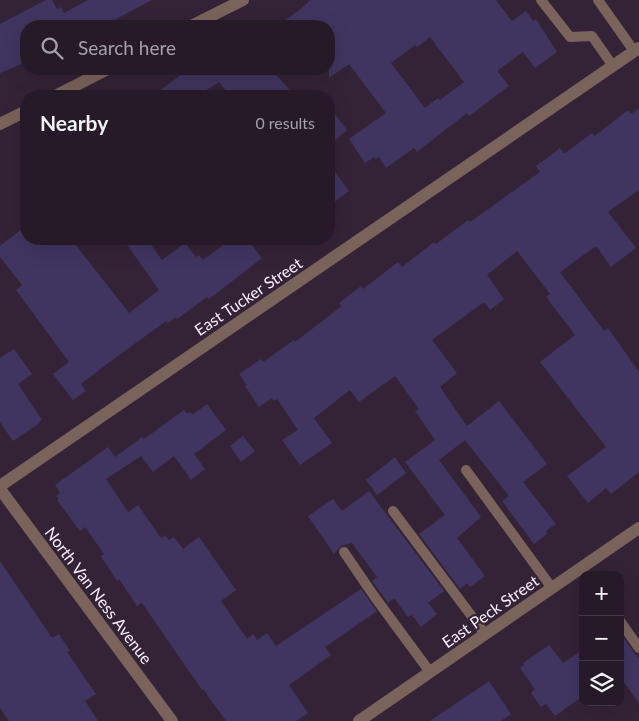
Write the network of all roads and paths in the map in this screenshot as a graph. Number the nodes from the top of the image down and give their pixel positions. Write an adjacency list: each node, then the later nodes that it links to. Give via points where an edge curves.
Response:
1 (243, 0): 4 (street)
2 (541, 0): 6 (lane, via 570,36 592,36)
3 (598, 0): 5 (lane)
4 (203, 20)
5 (637, 50): 6 (street, East Tucker Street)
6 (613, 66): 12 (street, East Tucker Street)
7 (96, 75): 8 (street)
8 (67, 90)
9 (20, 114): 10 (street)
10 (0, 124)
11 (466, 470): 18 (lane)
12 (0, 488): 23 (street, North Van Ness Avenue)
13 (392, 511): 20 (lane)
14 (639, 528): 16 (street, East Peck Street)
15 (344, 552): 22 (lane)
16 (586, 571)
17 (579, 574): 18 (street, East Peck Street)
18 (552, 588): 20 (street, East Peck Street)
19 (624, 627): 21 (lane)
20 (485, 634): 22 (street, East Peck Street)
21 (639, 648)
22 (430, 672): 24 (street, East Peck Street)
23 (172, 721)
24 (359, 721)

